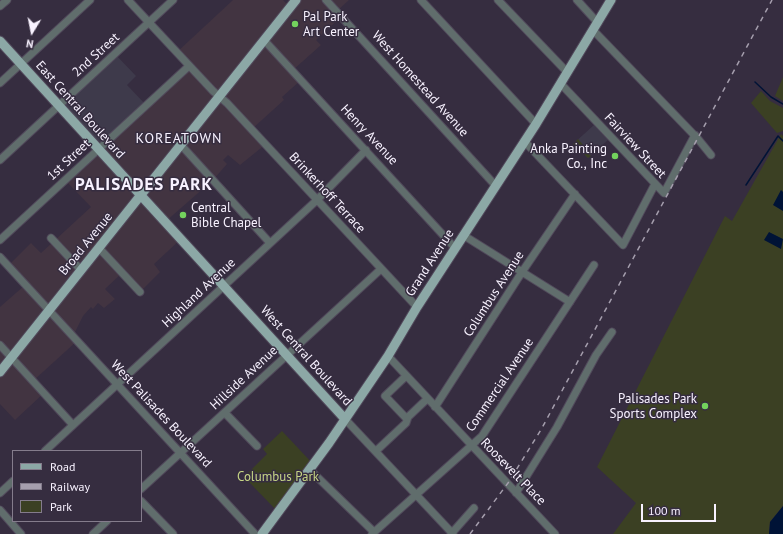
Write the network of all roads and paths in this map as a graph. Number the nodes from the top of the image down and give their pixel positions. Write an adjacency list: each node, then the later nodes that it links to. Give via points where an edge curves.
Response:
1 (6, 0): 11 (street)
2 (90, 0): 16 (street)
3 (128, 0): 12 (street, Brinkerhoff Terrace)
4 (173, 0): 12 (street, 2nd Street)
5 (296, 0): 14 (main road, Broad Avenue)
6 (326, 0): 32 (street, West Homestead Avenue)
7 (421, 0): 23 (street)
8 (498, 0): 18 (street)
9 (577, 0): 13 (street)
10 (611, 0): 13 (main road, Grand Avenue)
11 (0, 6)
12 (149, 23): 17 (street, Brinkerhoff Terrace); 22 (street, 2nd Street)
13 (595, 26): 18 (main road, Grand Avenue); 24 (street)
14 (264, 40): 21 (main road, Broad Avenue); 28 (street, Henry Avenue)
15 (0, 41): 16 (main road, East Central Boulevard)
16 (20, 64): 19 (street); 22 (main road, East Central Boulevard)
17 (190, 66): 21 (street, Brinkerhoff Terrace); 27 (street, 1st Street)
18 (567, 72): 20 (main road, Grand Avenue)
19 (0, 83)
20 (561, 84): 23 (main road, Grand Avenue); 31 (street, Fairview Street)
21 (219, 96): 26 (main road, Broad Avenue); 35 (street, Brinkerhoff Terrace)
22 (58, 106): 27 (main road, East Central Boulevard); 30 (street, 2nd Street)
23 (536, 124): 25 (main road, Grand Avenue)
24 (694, 135): 29 (street); 31 (street, Fairview Street, via 664,193)
25 (524, 141): 32 (main road, Grand Avenue); 33 (street)
26 (181, 145): 34 (main road, Broad Avenue); 39 (street)
27 (98, 149): 34 (main road, East Central Boulevard); 38 (street, 1st Street)
28 (366, 150): 35 (street, Highland Avenue); 41 (street, Henry Avenue)
29 (711, 155)
30 (0, 160)
31 (655, 184): 33 (street, via 623,245)
32 (495, 185): 36 (main road, Grand Avenue)
33 (575, 194): 46 (street, Columbus Avenue)
34 (141, 196): 40 (main road, Broad Avenue); 47 (main road, West Central Boulevard)
35 (317, 200): 39 (street, Highland Avenue); 44 (street, Brinkerhoff Terrace)
36 (463, 235): 41 (main road, Grand Avenue); 46 (street)
37 (51, 238): 45 (street)
38 (0, 240)
39 (270, 243): 47 (street, Highland Avenue)
40 (99, 248): 45 (main road, Broad Avenue); 48 (street)
41 (455, 248): 50 (main road, Grand Avenue)
42 (0, 257): 51 (street, West Palisades Boulevard)
43 (594, 265): 49 (street, Commercial Avenue)
44 (381, 269): 50 (street, Brinkerhoff Terrace); 54 (street, Hillside Avenue)
45 (81, 270): 51 (main road, Broad Avenue)
46 (522, 272): 49 (street); 61 (street, Columbus Avenue)
47 (224, 286): 54 (main road, West Central Boulevard); 59 (street, Highland Avenue)
48 (140, 292)
49 (570, 302): 67 (street, Commercial Avenue, via 482,436)
50 (417, 307): 55 (main road, Grand Avenue)
51 (49, 310): 56 (main road, Broad Avenue); 59 (street, West Palisades Boulevard)
52 (612, 332): 75 (street)
53 (0, 345): 56 (street)
54 (288, 354): 62 (street, Hillside Avenue); 63 (main road, West Central Boulevard)
55 (388, 356): 58 (street, Roosevelt Place); 63 (main road, Grand Avenue)
56 (11, 358): 57 (main road, Broad Avenue); 65 (street)
57 (0, 372)
58 (406, 376): 60 (street, Roosevelt Place); 64 (street, via 385,396)
59 (117, 384): 65 (street, Highland Avenue); 70 (street, West Palisades Boulevard)
60 (427, 400): 61 (street, Roosevelt Place); 64 (street)
61 (435, 408): 67 (street, Roosevelt Place)
62 (225, 413): 66 (street); 70 (street, Hillside Avenue)
63 (345, 419): 69 (street, West Central Boulevard); 71 (main road, Grand Avenue)
64 (407, 419): 69 (street, via 406,423)
65 (73, 425): 68 (street, Highland Avenue)
66 (257, 446)
67 (472, 446): 75 (street, Roosevelt Place); 76 (street, Commercial Avenue)
68 (46, 450)
69 (376, 451): 76 (street, West Central Boulevard)
70 (181, 453): 73 (street, Hillside Avenue); 85 (street, West Palisades Boulevard)
71 (310, 470): 81 (street); 86 (main road, Grand Avenue)
72 (12, 482): 74 (street)
73 (142, 488)
74 (0, 493)
75 (516, 493): 88 (street, Roosevelt Place)
76 (416, 495): 81 (street, Commercial Avenue); 87 (street, West Central Boulevard)
77 (142, 502): 84 (street)
78 (474, 508): 87 (street)
79 (0, 510): 82 (street)
80 (106, 522): 83 (street)
81 (373, 533)
82 (21, 534)
83 (93, 534)
84 (173, 534)
85 (255, 534)
86 (262, 534)
87 (452, 534)
88 (555, 534)

